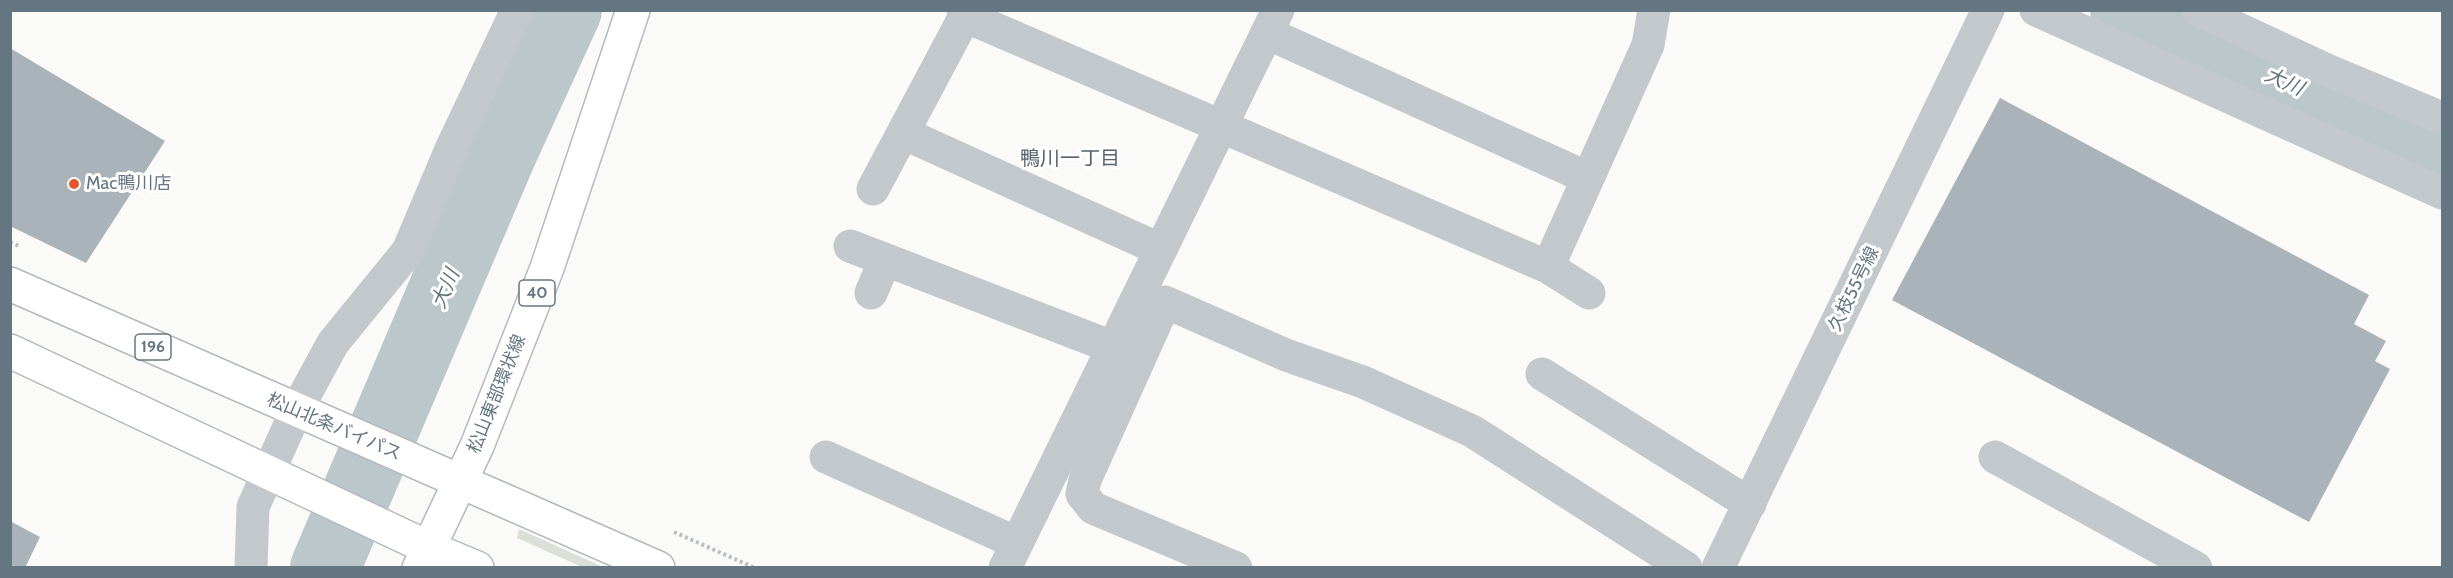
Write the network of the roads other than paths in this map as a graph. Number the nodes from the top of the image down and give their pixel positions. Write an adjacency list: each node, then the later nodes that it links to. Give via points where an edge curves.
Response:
1 (517, 10): 25 (street, via 408,251 333,343)
2 (633, 10): 29 (main road, 松山東部環状線 / 40, via 547,268)
3 (1654, 10): 12 (street, via 1648,45)
4 (1988, 10): 30 (street, 久枝55号線)
5 (2036, 10): 14 (street)
6 (2198, 10): 9 (street)
7 (964, 13): 10 (street); 11 (street)
8 (1273, 22): 10 (street); 12 (street)
9 (2442, 118)
10 (1221, 124): 16 (street); 18 (street)
11 (903, 133): 13 (street); 16 (street)
12 (1588, 178): 18 (street)
13 (873, 189)
14 (2442, 193)
15 (850, 246): 17 (street)
16 (1159, 249): 22 (street)
17 (885, 260): 20 (street); 22 (street)
18 (1548, 267): 21 (street)
19 (10, 284): 25 (main road, 松山北条バイパス / 196)
20 (871, 293)
21 (1589, 293)
22 (1112, 347): 31 (street)
23 (10, 351): 28 (main road)
24 (1542, 374): 30 (street)
25 (296, 411): 28 (street); 29 (main road, 松山北条バイパス / 196)
26 (826, 457): 31 (street)
27 (1995, 457): 39 (street)
28 (268, 473): 32 (main road); 33 (street, via 253,507)
29 (461, 482): 32 (main road, 松山東部環状線 / 40); 35 (main road, 松山北条バイパス / 196)
30 (1750, 504): 38 (street, 久枝55号線)
31 (1011, 555)
32 (424, 558): 34 (main road)
33 (251, 567)
34 (477, 567)
35 (658, 567)
36 (1236, 567): 37 (street, via 1093,508 1082,494 1084,480 1165,302 1472,431)
37 (1686, 567)
38 (1718, 567)
39 (2196, 567)

